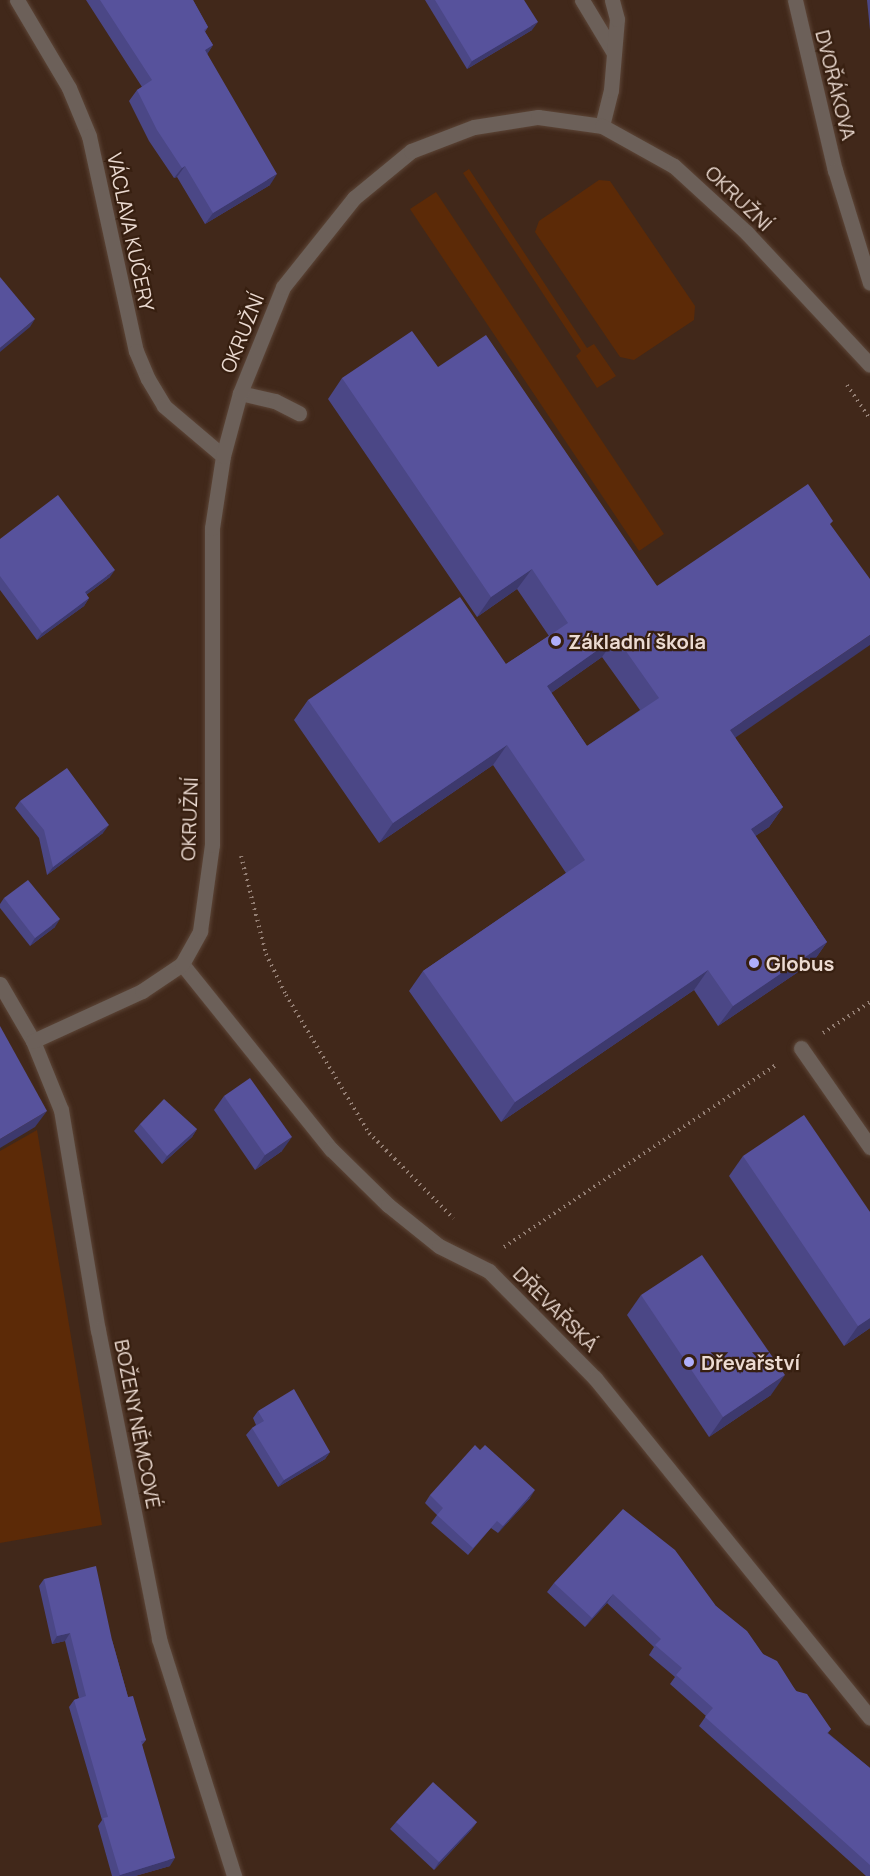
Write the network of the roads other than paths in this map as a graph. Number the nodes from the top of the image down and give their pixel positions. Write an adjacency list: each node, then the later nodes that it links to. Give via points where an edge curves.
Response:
1 (16, 0): 11 (street, VÁCLAVA KUČERY, via 69,88 89,136 136,351 148,379 164,406)
2 (582, 0): 5 (street)
3 (612, 0): 5 (street, via 617,19)
4 (795, 0): 7 (street, DVOŘÁKOVA, via 835,170)
5 (614, 52): 6 (street, via 611,90)
6 (602, 126): 8 (street, OKRUŽNÍ, via 674,166 747,233); 9 (street, OKRUŽNÍ, via 538,117 474,127 411,151 354,198 283,287)
7 (870, 283)
8 (870, 365)
9 (240, 393): 10 (street, via 275,401); 11 (street, OKRUŽNÍ)
10 (298, 413)
11 (223, 456): 12 (street, OKRUŽNÍ, via 212,528 209,605 212,845 200,932)
12 (182, 964): 14 (street, OKRUŽNÍ, via 142,991); 17 (street, DŘEVAŘSKÁ, via 331,1149 388,1205 431,1239 489,1271 595,1378)
13 (0, 984): 14 (street, BOŽENY NĚMCOVÉ)
14 (33, 1041): 18 (street, BOŽENY NĚMCOVÉ, via 61,1110 159,1639)
15 (801, 1048): 16 (street)
16 (870, 1147)
17 (870, 1717)
18 (234, 1876)

